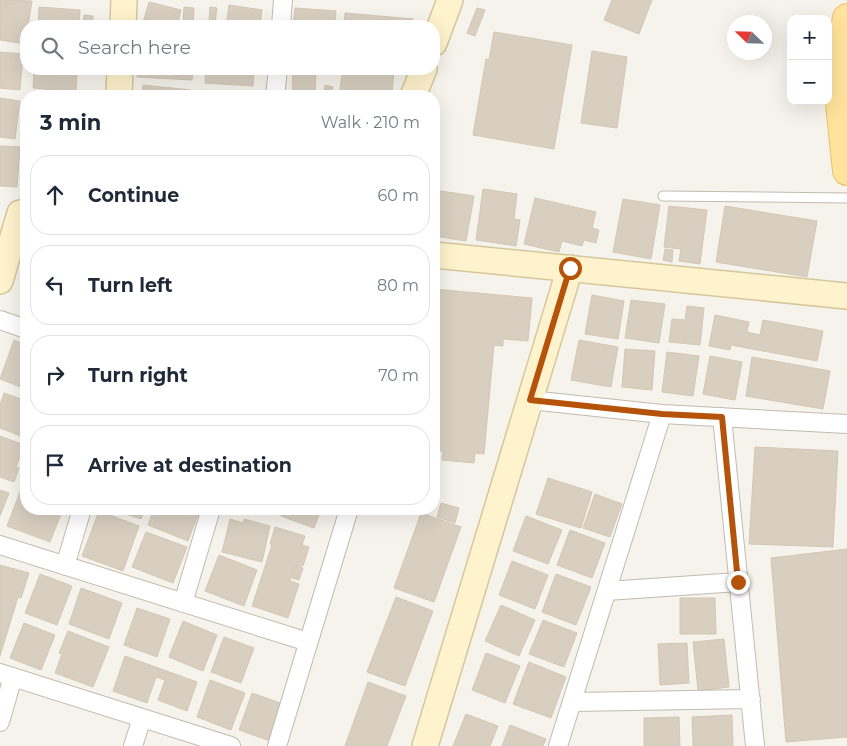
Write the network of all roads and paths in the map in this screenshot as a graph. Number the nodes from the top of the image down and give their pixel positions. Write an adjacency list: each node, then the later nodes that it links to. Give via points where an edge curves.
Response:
1 (124, 0): 6 (street)
2 (283, 0): 7 (street)
3 (442, 0): 4 (street)
4 (450, 0): 8 (street)
5 (847, 18): 15 (main road, via 837,75)
6 (123, 20)
7 (281, 20)
8 (440, 27)
9 (120, 75): 12 (street)
10 (277, 75): 13 (street)
11 (422, 75): 14 (street)
12 (119, 90)
13 (276, 90)
14 (415, 90)
15 (847, 171)
16 (663, 196): 17 (lane)
17 (847, 198)
18 (15, 213): 21 (street)
19 (440, 256): 20 (street)
20 (570, 268): 22 (street); 25 (street)
21 (0, 281)
22 (847, 296)
23 (0, 320): 24 (street)
24 (20, 327)
25 (530, 400): 26 (street); 46 (street)
26 (662, 414): 27 (street); 35 (street)
27 (722, 417): 28 (street); 34 (street)
28 (847, 424)
29 (80, 515): 33 (street)
30 (209, 515): 36 (street)
31 (347, 515): 37 (street)
32 (0, 545): 33 (street)
33 (65, 566): 36 (street)
34 (738, 582): 35 (street); 39 (street)
35 (607, 592): 40 (street)
36 (183, 603): 37 (street)
37 (308, 642): 45 (street)
38 (6, 675): 41 (street); 42 (street)
39 (751, 699): 40 (street); 48 (street)
40 (572, 702): 47 (street)
41 (142, 718): 43 (street); 44 (street)
42 (0, 722)
43 (133, 746)
44 (231, 746)
45 (277, 746)
46 (425, 746)
47 (558, 746)
48 (755, 746)

